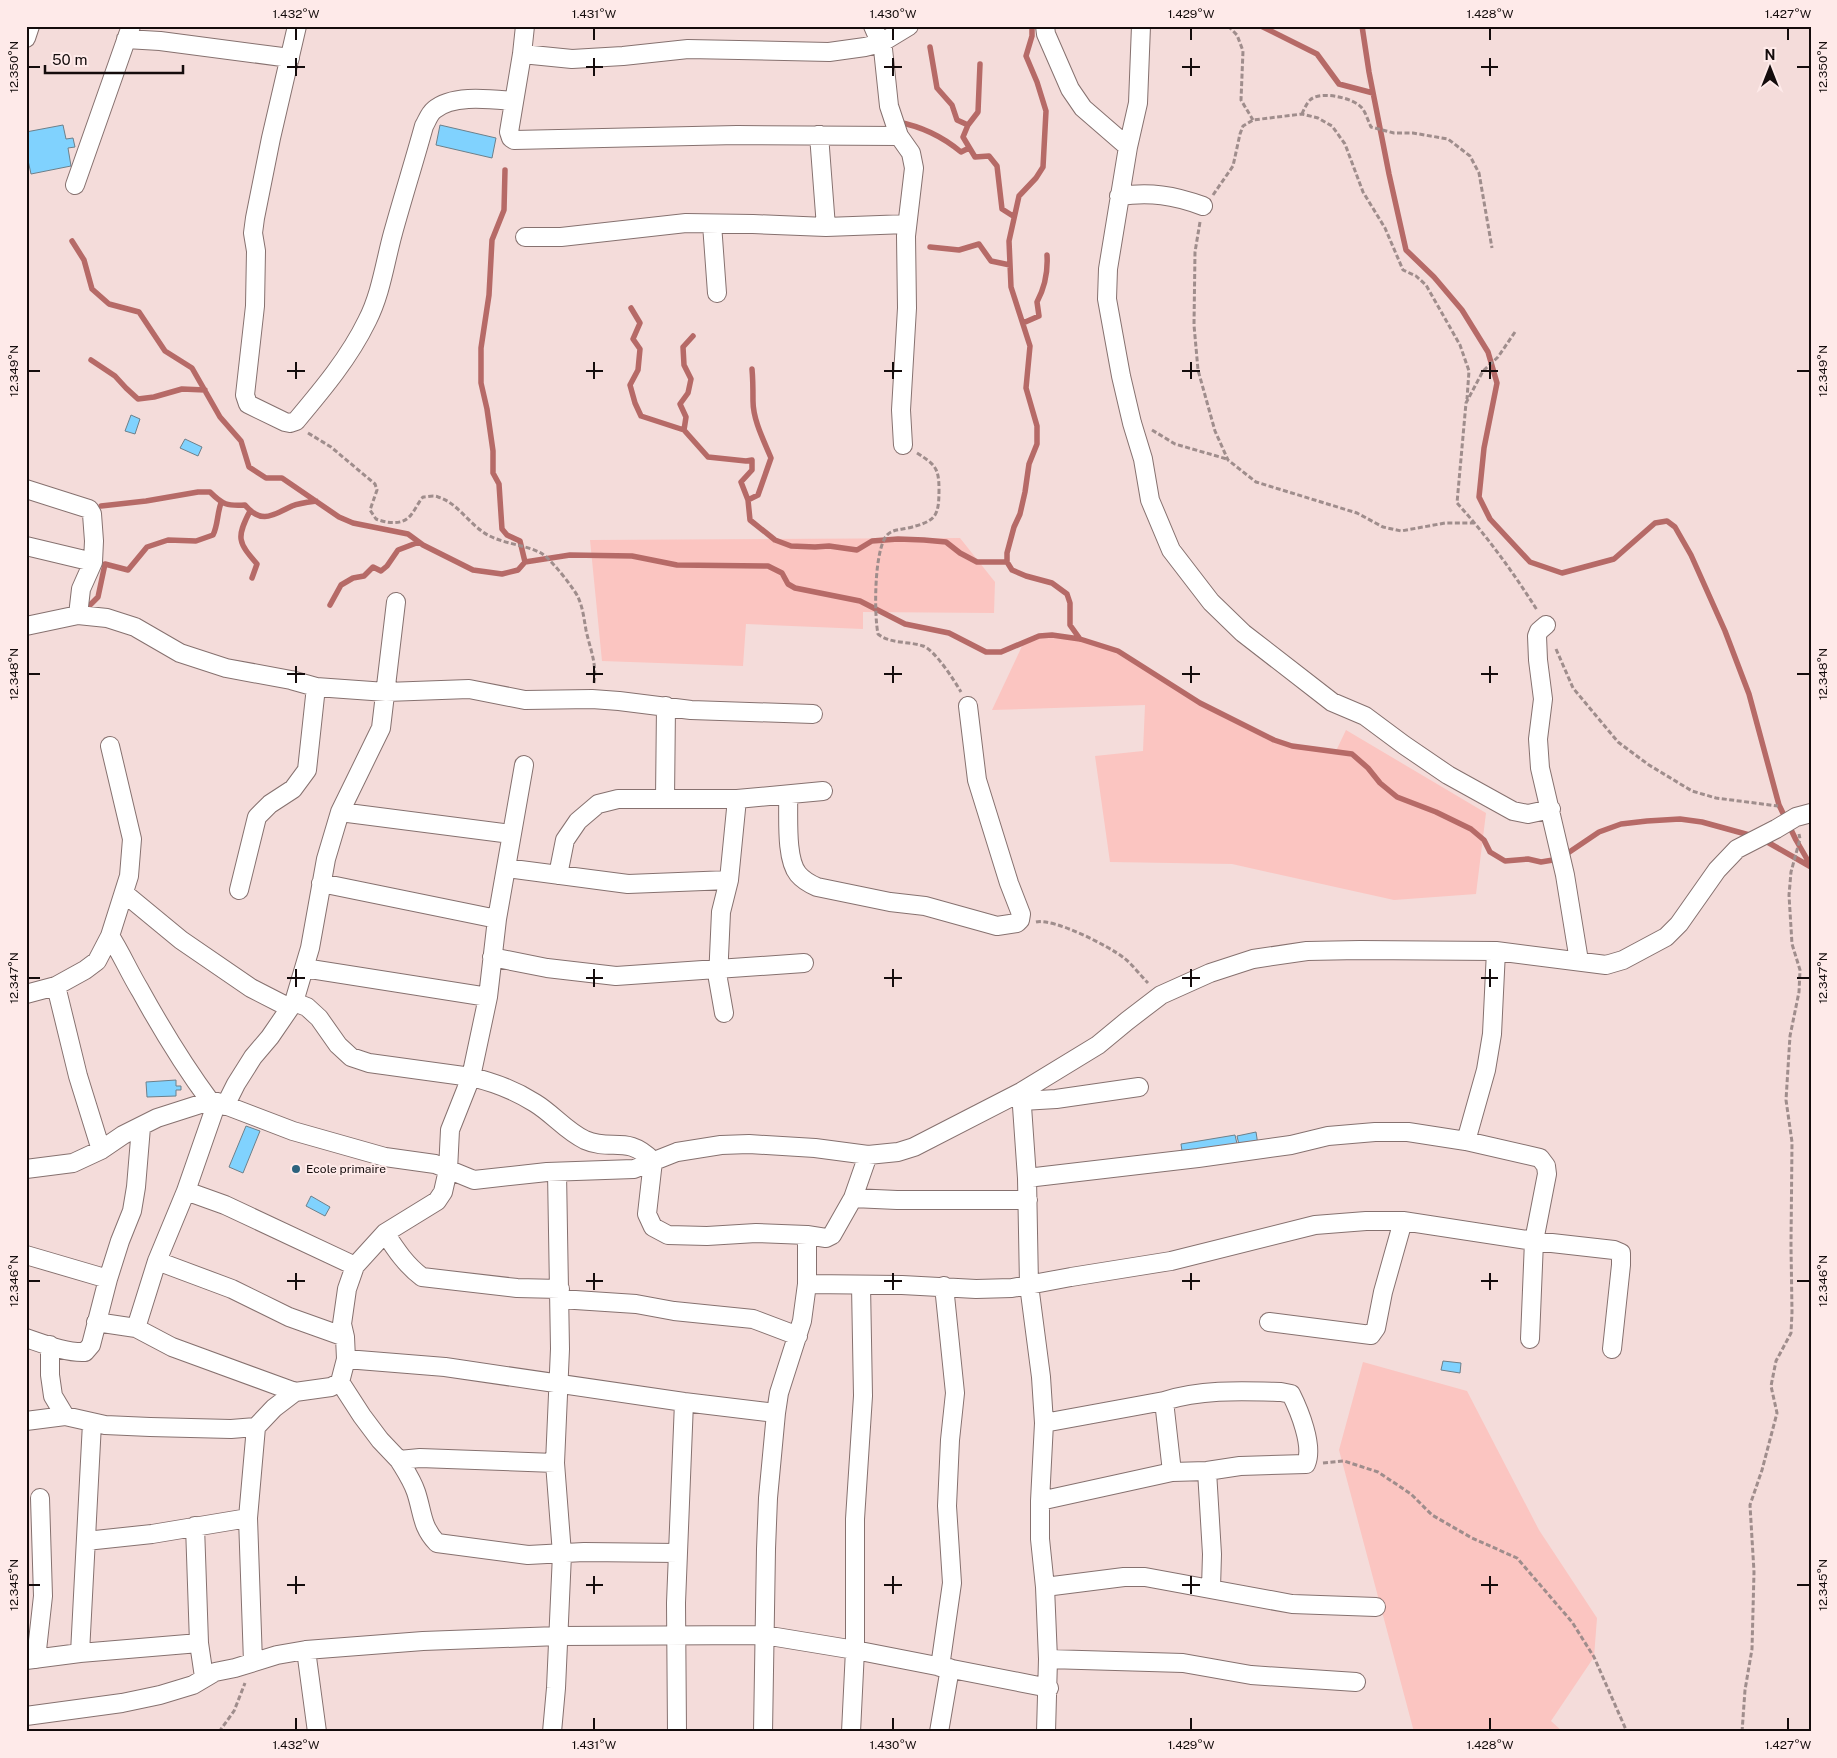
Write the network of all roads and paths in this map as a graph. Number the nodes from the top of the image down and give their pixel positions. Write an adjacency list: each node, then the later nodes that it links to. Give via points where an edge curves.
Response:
1 (30, 26): 10 (street)
2 (297, 26): 13 (street)
3 (525, 26): 12 (street)
4 (873, 26): 11 (street)
5 (909, 26): 11 (street)
6 (1045, 26): 19 (street, via 1070,89 1083,108)
7 (1141, 26): 19 (street, via 1138,103)
8 (1228, 26): 16 (path, via 1237,35 1243,51 1241,100)
9 (128, 32): 13 (street, via 160,41); 20 (street)
10 (26, 38)
11 (881, 43): 12 (street, via 830,52 688,49 572,59); 18 (street, via 889,106)
12 (522, 54): 14 (street)
13 (290, 58): 31 (street, via 253,233 256,251 255,306 245,395 248,404)
14 (513, 101): 17 (street, via 509,132 514,140); 31 (street, via 444,102 432,111 424,126 368,320 324,387)
15 (1302, 114): 16 (path); 27 (path, via 1310,100 1319,95 1332,96 1349,99 1362,108 1371,127 1448,139 1470,156 1479,173); 30 (path, via 1332,126 1345,144 1363,192 1385,228 1403,270 1426,284 1442,310 1469,371)
16 (1253, 120): 22 (path, via 1244,126 1240,134 1233,166)
17 (819, 136): 18 (street); 25 (street)
18 (899, 136): 24 (street, via 911,153 914,168)
19 (1128, 147): 21 (street)
20 (75, 185)
21 (1119, 196): 22 (street, via 1151,193); 32 (street, via 1107,299)
22 (1203, 206): 34 (path, via 1195,252 1194,325 1198,370 1215,430)
23 (712, 224): 25 (street); 26 (street, via 561,237); 28 (street)
24 (907, 224): 25 (street); 33 (street, via 907,308 901,410)
25 (826, 227)
26 (525, 236)
27 (1492, 248)
28 (717, 293)
29 (1515, 332): 30 (path, via 1498,357 1482,371)
30 (1466, 403): 36 (path, via 1456,503)
31 (290, 423): 45 (path, via 331,447 375,484 377,490 370,510 376,520 390,524 402,521 411,516 423,497 437,496 484,533 541,554 558,568 578,596 584,613 595,662)
32 (1132, 423): 34 (path, via 1158,432 1175,444); 55 (street, via 1143,459 1150,500 1171,550 1211,602 1243,633 1332,702 1365,716 1448,775 1513,811 1528,814)
33 (903, 445): 47 (path, via 934,464 939,476 939,506 936,516 909,528 894,530 880,547 876,567 878,634 884,639 924,646 931,651 956,683)
34 (1228, 460): 36 (path, via 1256,482 1357,513 1383,527 1401,531 1445,523)
35 (26, 489): 38 (street, via 89,509 94,532)
36 (1474, 522): 41 (path)
37 (26, 546): 38 (street)
38 (94, 562): 40 (street, via 81,589)
39 (396, 602): 44 (street)
40 (78, 615): 42 (street); 43 (street, via 107,618 135,627 180,653 226,668)
41 (1546, 624): 55 (street, via 1538,636 1543,699 1538,739 1540,768); 57 (path, via 1573,688 1618,742 1649,765 1692,791 1716,798 1769,804)
42 (26, 626)
43 (316, 687): 44 (street); 63 (street, via 307,770 293,789 257,817)
44 (386, 692): 45 (street, via 469,689 525,700); 56 (street, via 381,728)
45 (592, 700): 46 (street)
46 (666, 706): 48 (street, via 691,710); 53 (street)
47 (968, 706): 66 (street, via 977,780 1021,914)
48 (813, 714)
49 (110, 746): 64 (street, via 132,839)
50 (524, 765): 58 (street)
51 (823, 791): 52 (street)
52 (788, 794): 54 (street); 66 (street, via 790,858 797,873 807,882 817,887 890,902 925,906 997,926)
53 (665, 799): 54 (street); 60 (street, via 618,799 598,804 578,821 565,840)
54 (737, 799): 61 (street)
55 (1551, 809): 70 (street)
56 (340, 812): 58 (street); 62 (street)
57 (1804, 815): 70 (street, via 1736,848 1666,937 1615,963); 169 (path, via 1789,895 1792,944 1800,970 1790,1036 1786,1100 1792,1142 1792,1312 1790,1333 1776,1361 1771,1386 1777,1413 1750,1505 1754,1572 1752,1649)
58 (511, 834): 59 (street)
59 (506, 868): 60 (street); 65 (street)
60 (558, 875): 61 (street, via 628,884)
61 (729, 880): 73 (street, via 721,912)
62 (321, 883): 65 (street); 72 (street)
63 (239, 890)
64 (124, 894): 67 (street); 78 (street, via 181,940 251,988)
65 (497, 919): 69 (street)
66 (1020, 920): 76 (path, via 1028,924 1046,921 1099,942 1125,958)
67 (110, 936): 74 (street, via 97,961); 83 (street, via 195,1081)
68 (1496, 952): 70 (street); 76 (street, via 1360,950 1298,953 1253,959 1210,973); 85 (street, via 1492,1034 1486,1070)
69 (492, 957): 73 (street, via 547,968 616,976); 77 (street)
70 (1579, 962)
71 (804, 963): 73 (street)
72 (304, 968): 77 (street); 78 (street)
73 (719, 969): 79 (street)
74 (56, 986): 75 (street); 86 (street, via 78,1076)
75 (26, 994)
76 (1161, 995): 82 (street, via 1098,1045)
77 (488, 997): 80 (street)
78 (292, 1005): 80 (street, via 308,1007 351,1057 369,1063); 83 (street, via 236,1084)
79 (724, 1013)
80 (471, 1077): 88 (street, via 492,1082 536,1103 585,1139 628,1145); 90 (street, via 450,1130)
81 (1139, 1086): 82 (street, via 1056,1099)
82 (1022, 1096): 87 (street, via 914,1147); 92 (street)
83 (218, 1103): 84 (street, via 157,1118); 90 (street, via 293,1131 385,1157 435,1164); 93 (street)
84 (141, 1127): 86 (street, via 123,1134); 103 (street, via 132,1211)
85 (1466, 1141): 92 (street, via 1408,1132 1337,1135 1198,1158); 99 (street, via 1540,1158 1546,1166)
86 (101, 1150): 89 (street, via 74,1163)
87 (868, 1155): 88 (street, via 749,1144 677,1152); 94 (street)
88 (652, 1161): 91 (street, via 634,1169); 98 (street, via 646,1214 653,1227 668,1235)
89 (26, 1169)
90 (448, 1170): 91 (street, via 474,1180); 97 (street, via 443,1192 437,1201)
91 (557, 1172): 108 (street)
92 (1027, 1178): 95 (street)
93 (186, 1191): 101 (street); 102 (street, via 225,1205)
94 (853, 1198): 95 (street); 98 (street, via 832,1235 826,1238)
95 (1028, 1200): 106 (street)
96 (1402, 1221): 99 (street); 106 (street, via 1315,1225 1171,1261); 110 (street, via 1372,1336)
97 (385, 1233): 102 (street); 108 (street, via 400,1256 422,1277)
98 (807, 1235): 104 (street)
99 (1534, 1241): 115 (street); 117 (street, via 1621,1253)
100 (26, 1255): 103 (street)
101 (157, 1261): 111 (street); 113 (street)
102 (355, 1266): 113 (street, via 347,1289 342,1324)
103 (108, 1279): 109 (street)
104 (806, 1284): 105 (street); 112 (street)
105 (861, 1285): 107 (street); 150 (street, via 863,1396 854,1519)
106 (1030, 1285): 107 (street, via 976,1289); 128 (street)
107 (944, 1286): 155 (street, via 956,1392 947,1506 952,1583)
108 (560, 1294): 112 (street, via 753,1319); 120 (street)
109 (96, 1322): 111 (street); 116 (street, via 91,1345 85,1352)
110 (1269, 1322)
111 (136, 1328): 121 (street, via 172,1347)
112 (798, 1336): 124 (street, via 779,1392)
113 (345, 1337): 118 (street)
114 (26, 1338): 116 (street)
115 (1530, 1338)
116 (50, 1345): 125 (street, via 53,1396)
117 (1612, 1348)
118 (346, 1358): 119 (street); 120 (street, via 445,1367)
119 (340, 1382): 121 (street, via 331,1387); 130 (street, via 362,1416)
120 (558, 1384): 123 (street); 131 (street)
121 (295, 1392): 129 (street)
122 (1164, 1401): 128 (street); 132 (street, via 1216,1391 1291,1394 1305,1433 1309,1459); 134 (street)
123 (684, 1402): 124 (street); 140 (street)
124 (776, 1413): 146 (street, via 768,1498)
125 (65, 1416): 126 (street); 127 (street)
126 (26, 1421)
127 (92, 1423): 129 (street, via 150,1428); 139 (street)
128 (1044, 1423): 136 (street)
129 (256, 1427): 137 (street)
130 (398, 1460): 131 (street); 141 (street, via 410,1477 427,1532 437,1543 528,1555)
131 (555, 1463): 141 (street)
132 (1306, 1464): 133 (street, via 1240,1466); 168 (path, via 1344,1460 1378,1472 1412,1494 1432,1515 1516,1558 1572,1622 1594,1657)
133 (1207, 1471): 134 (street); 143 (street)
134 (1172, 1472): 136 (street)
135 (40, 1498): 153 (street, via 43,1596)
136 (1040, 1501): 142 (street)
137 (248, 1518): 138 (street); 154 (street)
138 (195, 1526): 139 (street); 148 (street)
139 (86, 1541): 151 (street)
140 (678, 1553): 141 (street); 145 (street)
141 (562, 1554): 147 (street)
142 (1045, 1587): 143 (street, via 1145,1577); 152 (street)
143 (1211, 1588): 144 (street, via 1292,1604)
144 (1376, 1607)
145 (676, 1634): 146 (street); 147 (street); 163 (street)
146 (764, 1635): 150 (street); 164 (street)
147 (559, 1636): 149 (street); 162 (street)
148 (198, 1643): 151 (street); 156 (street)
149 (306, 1650): 154 (street); 161 (street)
150 (855, 1650): 155 (street); 165 (street)
151 (80, 1653): 153 (street)
152 (1048, 1659): 157 (street, via 1184,1663 1251,1675); 158 (street)
153 (31, 1660)
154 (253, 1662): 156 (street); 160 (path, via 234,1711)
155 (945, 1667): 158 (street); 166 (street)
156 (204, 1677): 159 (street, via 193,1685 141,1699)
157 (1356, 1682)
158 (1048, 1688): 167 (street)
159 (26, 1716)
160 (219, 1732)
161 (317, 1732)
162 (552, 1732)
163 (677, 1732)
164 (764, 1732)
165 (851, 1732)
166 (939, 1732)
167 (1046, 1732)
168 (1627, 1732)
169 (1742, 1732)

